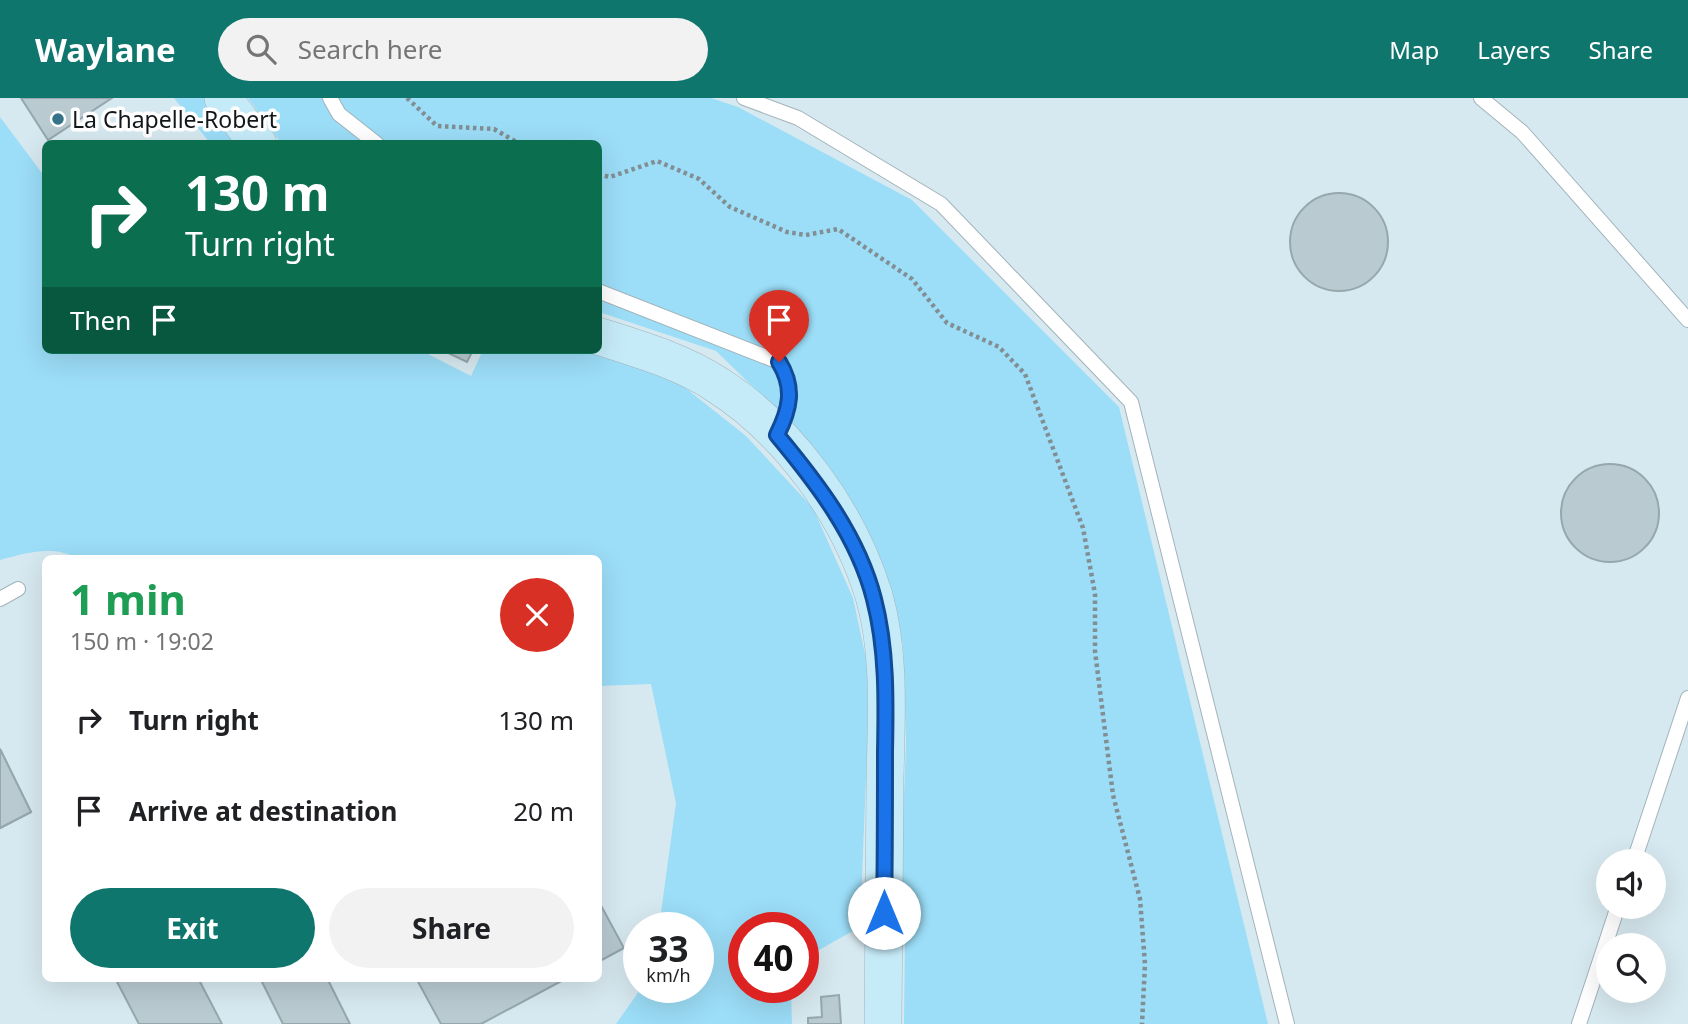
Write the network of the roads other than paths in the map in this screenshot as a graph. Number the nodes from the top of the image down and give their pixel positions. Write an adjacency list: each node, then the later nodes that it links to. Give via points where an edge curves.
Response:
1 (223, 98): 5 (street)
2 (330, 98): 6 (lane, via 339,114)
3 (744, 98): 17 (lane, via 798,118 941,204 1131,402)
4 (1481, 98): 8 (lane, via 1522,132)
5 (255, 140)
6 (372, 140)
7 (602, 293): 10 (lane, via 779,362 790,384 790,398)
8 (1688, 320)
9 (602, 337): 10 (street, via 715,383)
10 (777, 435): 16 (street, via 815,480 842,524 874,597 881,632 886,690)
11 (18, 589): 12 (lane)
12 (0, 599)
13 (1688, 698): 14 (lane)
14 (1638, 849)
15 (1614, 919): 18 (lane)
16 (883, 1024)
17 (1287, 1024)
18 (1579, 1024)

